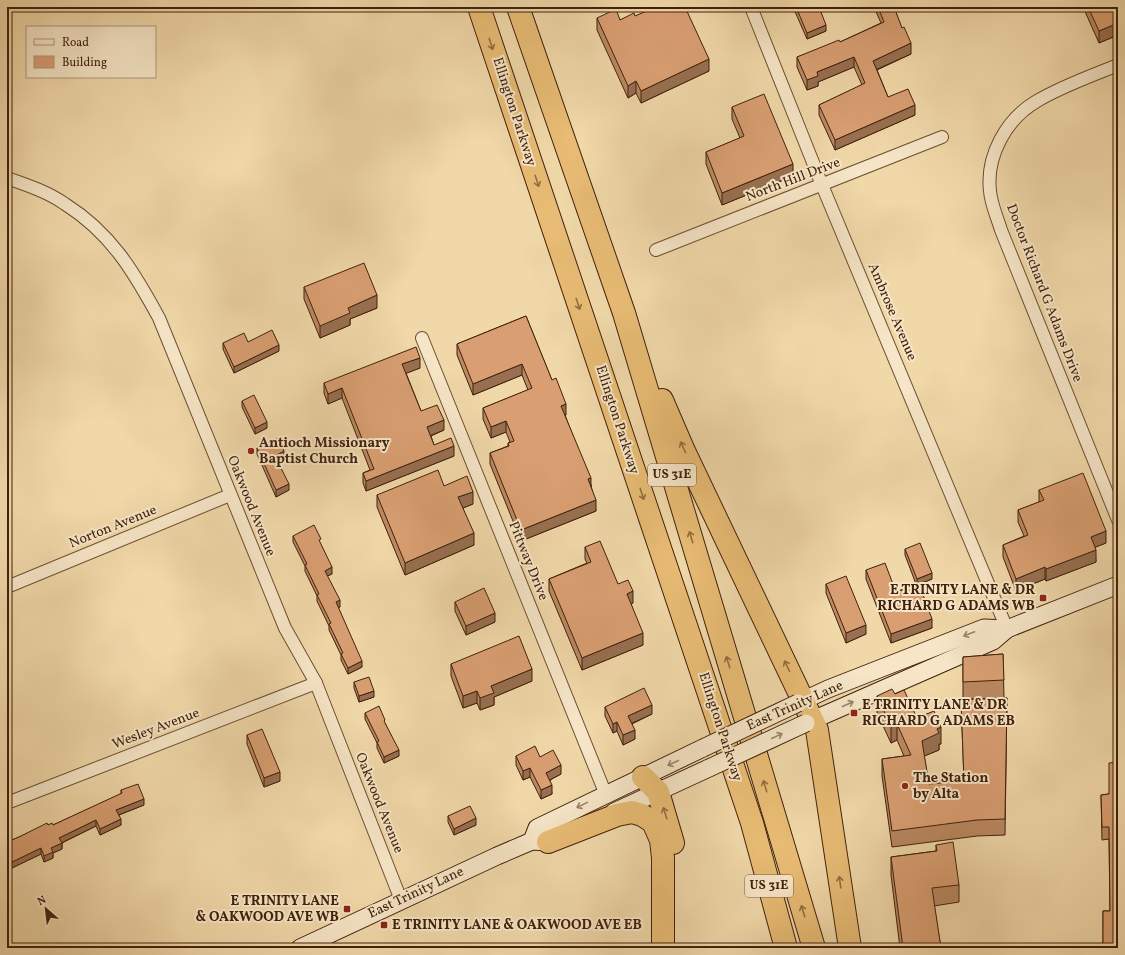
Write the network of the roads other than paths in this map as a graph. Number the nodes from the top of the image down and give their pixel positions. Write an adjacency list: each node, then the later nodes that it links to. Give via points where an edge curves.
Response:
1 (479, 7): 22 (highway, Ellington Parkway / US 31E, one-way to 22)
2 (518, 7): 9 (highway, Ellington Parkway / US 31E)
3 (751, 7): 7 (street, Ambrose Avenue)
4 (1118, 65): 12 (street, Doctor Richard G Adams Drive, via 1036,101 1018,116 1000,139 990,168 990,192 1000,230)
5 (942, 137): 7 (street, North Hill Drive)
6 (7, 178): 11 (street, Oakwood Avenue, via 51,195 66,204 108,238 134,272 159,318)
7 (822, 185): 8 (street, North Hill Drive); 15 (street, Ambrose Avenue)
8 (656, 250)
9 (624, 313): 17 (highway, one-way to 9, via 684,451); 30 (highway, Ellington Parkway / US 31E, one-way to 9)
10 (422, 338): 19 (street, Pittway Drive)
11 (230, 495): 14 (street, Norton Avenue); 16 (street, Oakwood Avenue, via 285,628)
12 (1118, 520)
13 (1118, 585): 15 (main road, East Trinity Lane)
14 (7, 587)
15 (1007, 629): 17 (main road, East Trinity Lane, via 984,628)
16 (316, 684): 20 (street, Wesley Avenue); 24 (street, Oakwood Avenue)
17 (805, 712): 18 (main road, East Trinity Lane, one-way to 17, bridge, via 709,768); 18 (main road, East Trinity Lane, one-way to 18, bridge, via 703,748); 31 (highway, one-way to 17, via 817,730)
18 (648, 789): 19 (main road, East Trinity Lane); 21 (highway); 23 (main road, East Trinity Lane); 27 (highway, one-way to 18, via 676,855)
19 (606, 795): 23 (main road, East Trinity Lane, one-way to 23, via 537,828)
20 (7, 803)
21 (653, 822): 23 (highway, via 632,812); 26 (highway, via 661,840 663,858)
22 (752, 823): 28 (highway); 29 (highway, Ellington Parkway / US 31E)
23 (540, 841): 24 (main road, East Trinity Lane)
24 (401, 900): 25 (main road, East Trinity Lane)
25 (300, 948)
26 (663, 948)
27 (675, 948)
28 (771, 948)
29 (786, 948)
30 (814, 948)
31 (850, 948)

